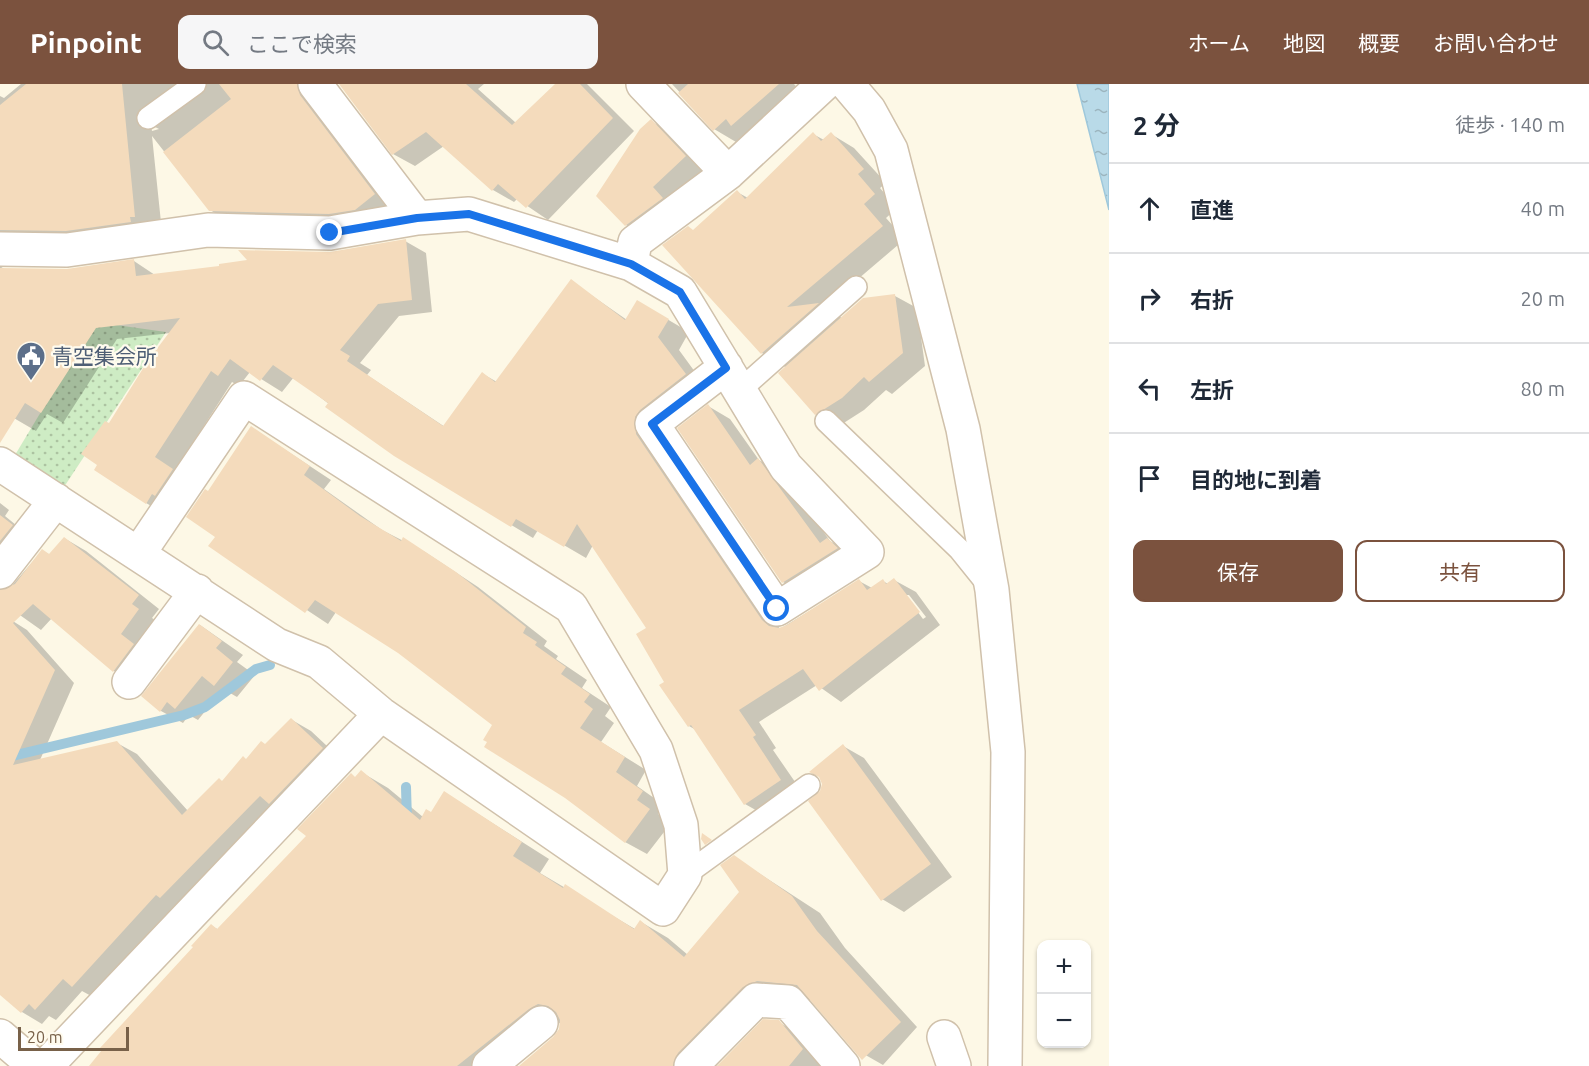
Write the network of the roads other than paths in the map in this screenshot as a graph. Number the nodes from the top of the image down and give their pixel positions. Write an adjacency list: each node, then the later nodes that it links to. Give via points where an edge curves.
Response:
1 (195, 84): 6 (lane)
2 (315, 84): 8 (street)
3 (643, 84): 7 (street)
4 (824, 84): 7 (street)
5 (847, 84): 18 (street, via 869,110 891,150 963,429)
6 (148, 118)
7 (728, 173): 10 (street, via 635,242)
8 (417, 218): 9 (street, via 330,233 208,230 67,250); 10 (street, via 469,214)
9 (0, 249)
10 (631, 264): 12 (street, via 680,292)
11 (856, 287): 12 (lane)
12 (733, 379): 12 (street, via 786,467 867,552 777,609 652,424)
13 (826, 421): 18 (lane, via 959,549)
14 (0, 464): 15 (street)
15 (56, 500): 16 (street); 17 (street)
16 (139, 553): 19 (street); 23 (street, via 244,398 571,608 656,750 681,825)
17 (0, 572)
18 (992, 590): 31 (street, via 1008,752)
19 (197, 591): 20 (street); 21 (street, via 277,645 319,662)
20 (129, 681)
21 (381, 714): 23 (street, via 663,909); 27 (street)
22 (808, 785): 23 (lane)
23 (686, 875)
24 (541, 1023): 28 (street)
25 (0, 1036): 26 (street)
26 (35, 1066)
27 (46, 1066)
28 (489, 1066)
29 (691, 1066): 30 (street, via 756,1000 788,1002)
30 (843, 1066)
31 (1005, 1066)

